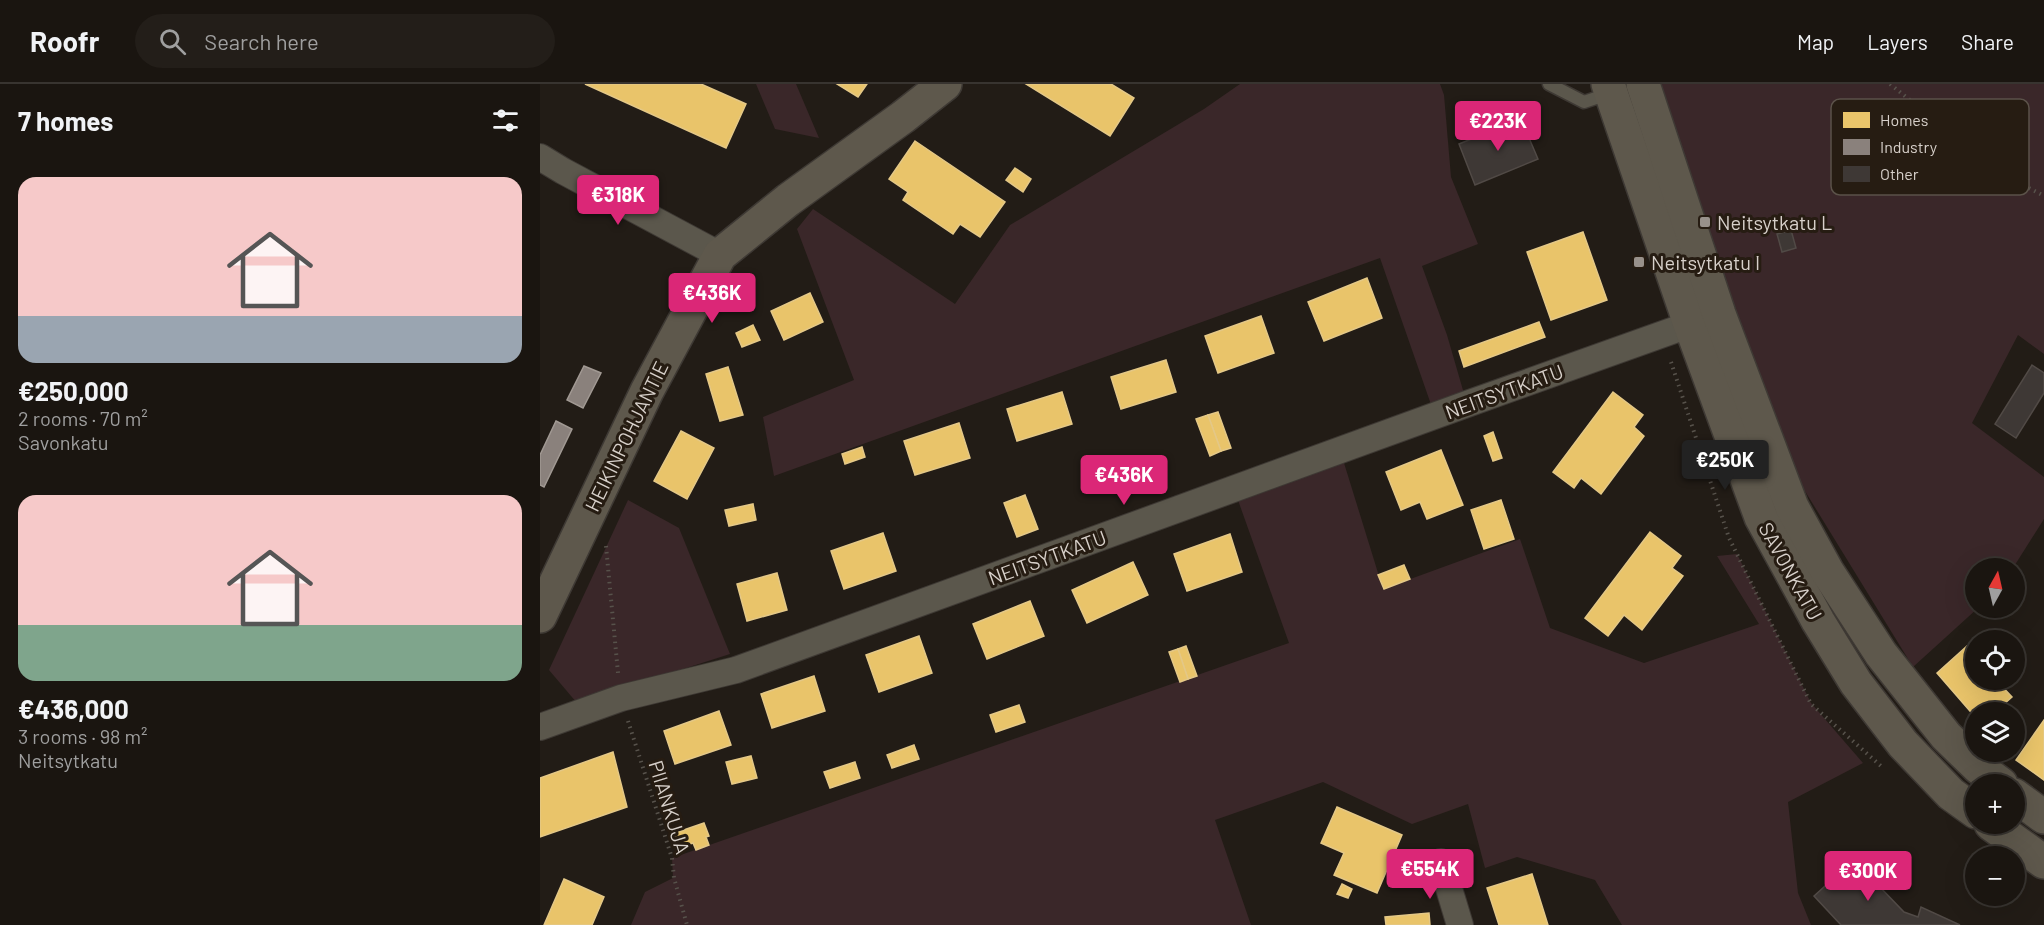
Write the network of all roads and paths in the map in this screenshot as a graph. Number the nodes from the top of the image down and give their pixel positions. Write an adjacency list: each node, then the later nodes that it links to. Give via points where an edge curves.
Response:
1 (945, 84): 9 (main road, HEIKINPOHJANTIE)
2 (1549, 84): 4 (lane, via 1584,102)
3 (1890, 84): 5 (path)
4 (1625, 87): 10 (main road, SAVONKATU)
5 (1909, 99)
6 (540, 156): 9 (street)
7 (2029, 188): 8 (path)
8 (2044, 196)
9 (720, 255): 12 (main road, HEIKINPOHJANTIE, via 647,391)
10 (1705, 319): 13 (street, NEITSYTKATU, via 736,670); 15 (main road, SAVONKATU, via 1792,507 1827,571 1918,704); 17 (main road, SAVONKATU, via 1761,517 1856,683 1903,744)
11 (605, 545): 13 (path, PIIANKUJA)
12 (540, 616)
13 (621, 698): 14 (street, NEITSYTKATU); 22 (path, PIIANKUJA, via 672,858)
14 (540, 727)
15 (1987, 774)
16 (2025, 803): 18 (main road)
17 (1965, 804)
18 (2044, 817)
19 (2005, 834): 21 (main road)
20 (1441, 862): 23 (street)
21 (2044, 862)
22 (687, 925)
23 (1460, 925)

